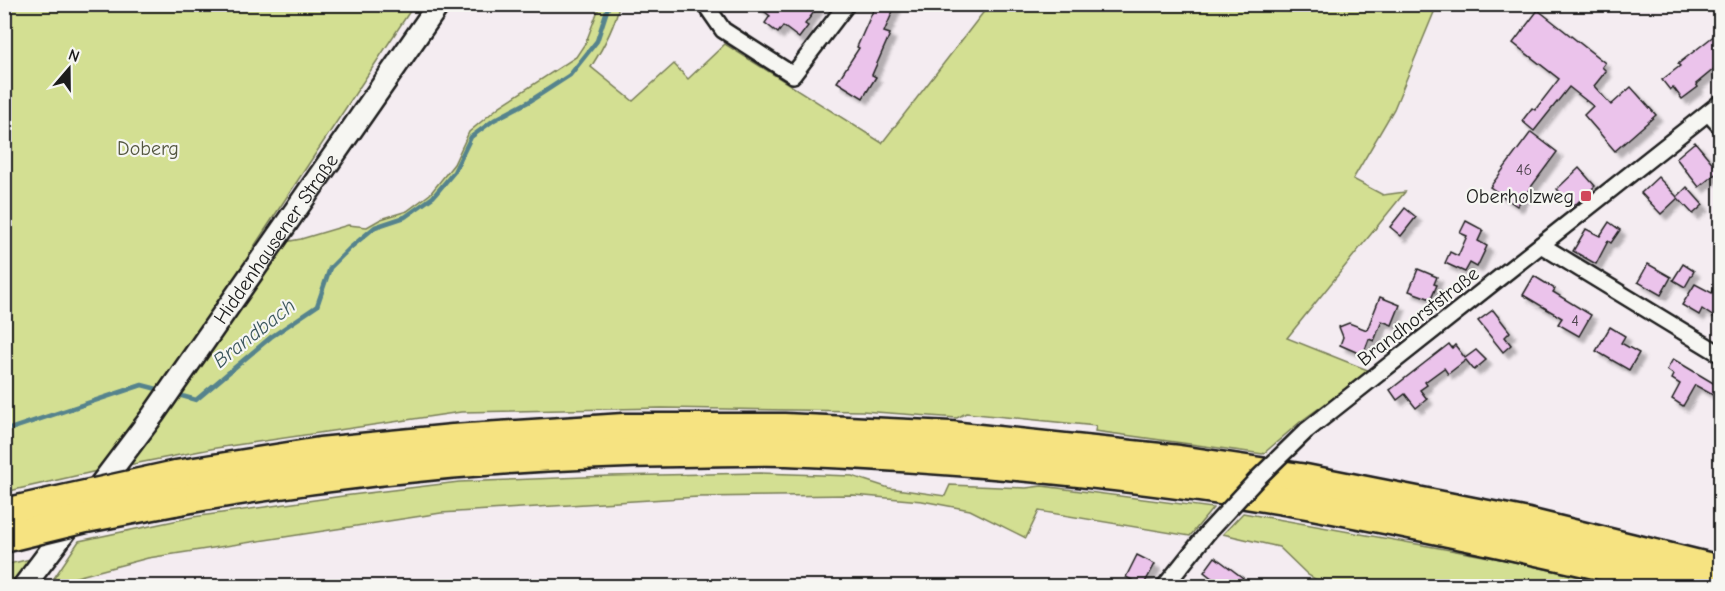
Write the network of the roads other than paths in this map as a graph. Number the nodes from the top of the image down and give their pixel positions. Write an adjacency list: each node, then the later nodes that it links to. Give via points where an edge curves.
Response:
1 (439, 4): 13 (street, Hiddenhausener Straße, via 153,415)
2 (705, 4): 3 (street, via 723,30 793,75)
3 (848, 4)
4 (1720, 103): 5 (street, Brandhorststraße)
5 (1708, 113): 6 (street); 7 (street, Brandhorststraße)
6 (1720, 126)
7 (1541, 245): 8 (street); 14 (street, Brandhorststraße, bridge, via 1306,431 1208,532)
8 (1720, 354)
9 (175, 488): 10 (highway, bridge); 11 (highway, bridge, via 86,518); 12 (highway, via 342,450 453,439 624,428 784,428 950,436 1179,460 1300,478 1528,524); 15 (highway, via 457,462 622,453 782,451 863,456 1010,466 1178,484 1522,546)
10 (4, 513)
11 (4, 537)
12 (1720, 570)
13 (24, 586)
14 (1165, 586)
15 (1690, 586)

